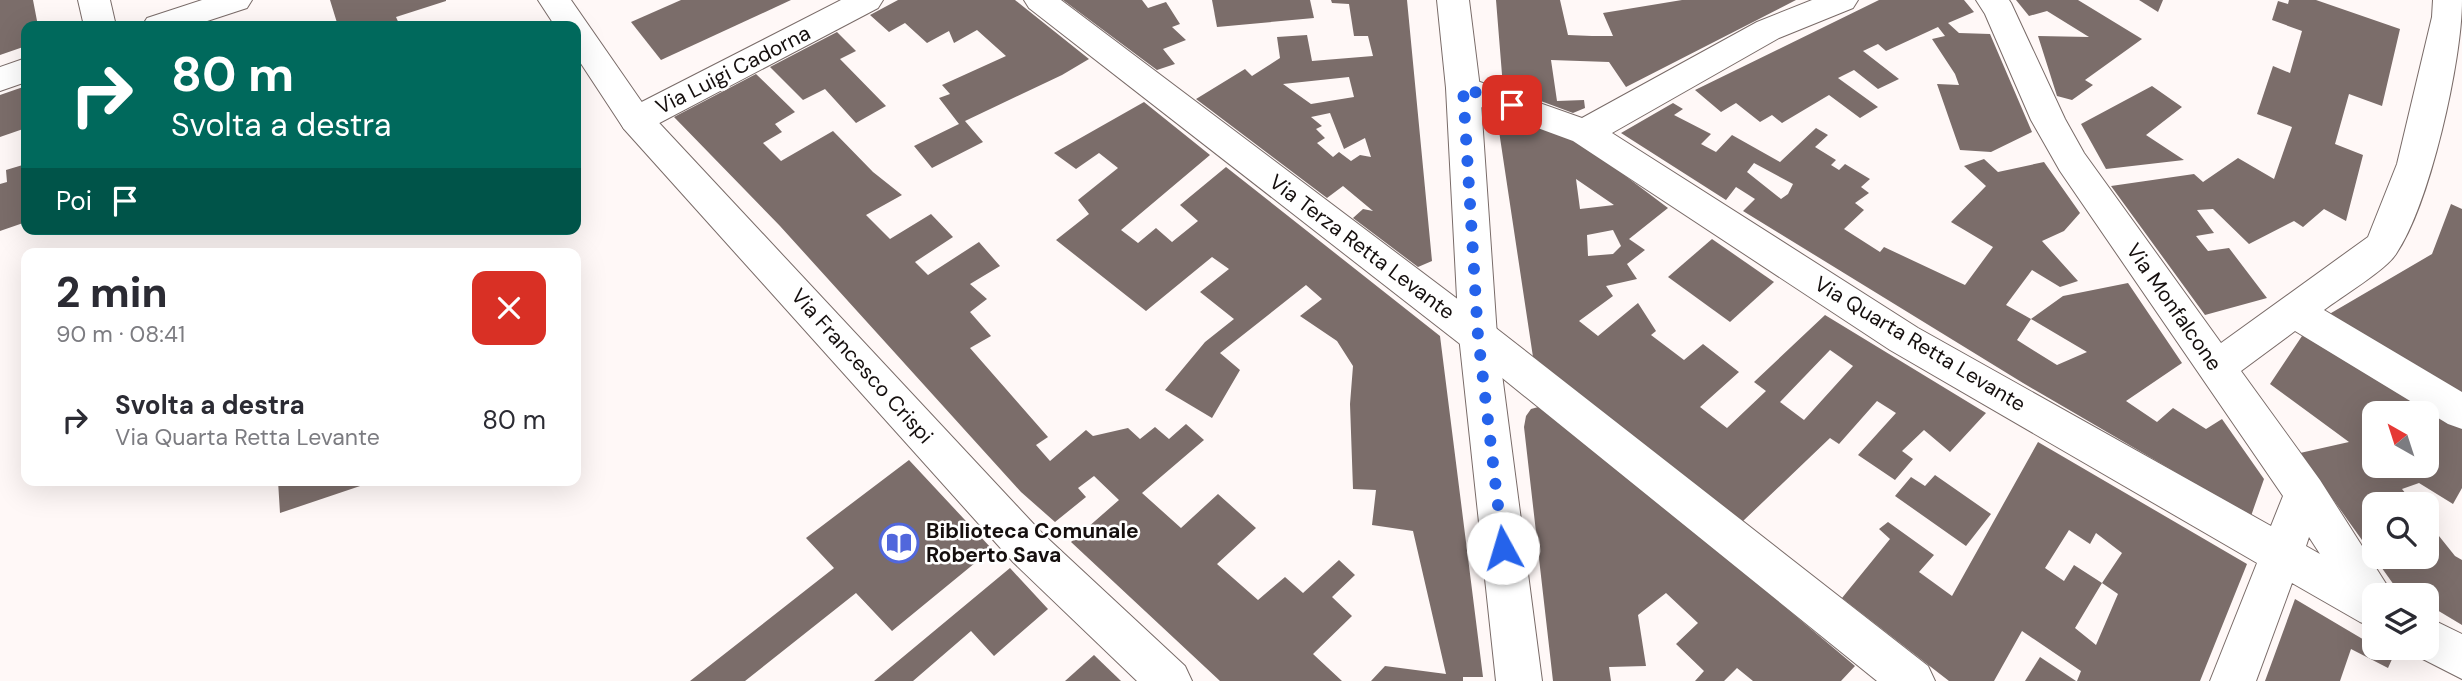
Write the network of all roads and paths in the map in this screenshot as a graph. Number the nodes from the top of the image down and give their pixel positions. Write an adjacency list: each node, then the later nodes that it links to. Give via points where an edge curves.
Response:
1 (94, 0): 10 (street)
2 (236, 0): 11 (street)
3 (554, 0): 12 (street)
4 (867, 0): 17 (street, Via Luigi Cadorna)
5 (1040, 0): 20 (street, Via Terza Retta Levante)
6 (1453, 0): 16 (street)
7 (1842, 0): 18 (street, via 1768,30)
8 (1992, 0): 21 (street, Via Monfalcone, via 2072,162)
9 (2449, 0): 19 (street, via 2396,220 2382,247)
10 (99, 21)
11 (173, 21)
12 (569, 21)
13 (581, 38): 17 (street, Via Francesco Crispi)
14 (21, 72): 15 (street)
15 (0, 79)
16 (1463, 88): 18 (street, Via Quarta Retta Levante); 20 (street)
17 (636, 120): 29 (street, Via Francesco Crispi, via 1028,548)
18 (1584, 132): 24 (street, Via Quarta Retta Levante, via 1904,339)
19 (2294, 311): 21 (street); 22 (street)
20 (1478, 336): 30 (street); 31 (street, Via Terza Retta Levante)
21 (2217, 367): 23 (street, Via Monfalcone)
22 (2462, 412)
23 (2305, 493): 24 (street); 25 (street, Via Monfalcone)
24 (2280, 553): 26 (street, Via Quarta Retta Levante); 32 (street)
25 (2362, 585)
26 (2362, 599)
27 (2439, 645): 28 (street)
28 (2462, 658)
29 (1169, 681)
30 (1518, 681)
31 (1912, 681)
32 (2233, 681)

